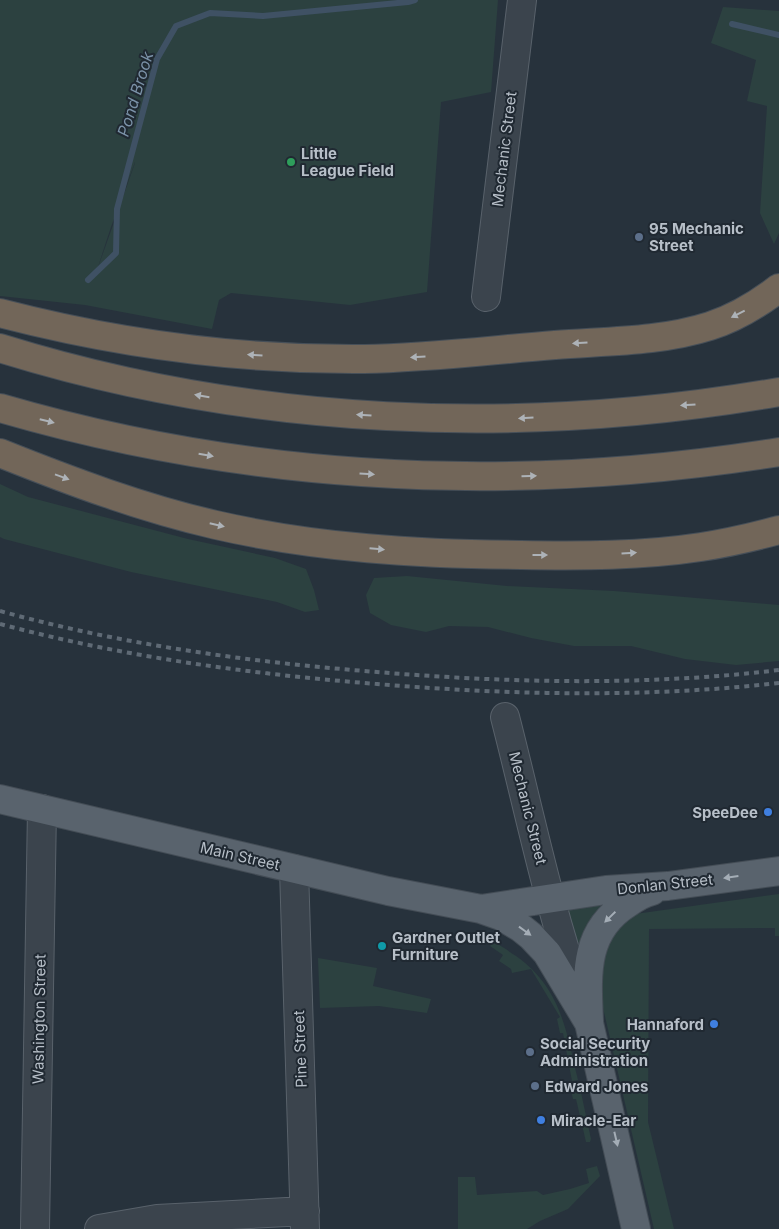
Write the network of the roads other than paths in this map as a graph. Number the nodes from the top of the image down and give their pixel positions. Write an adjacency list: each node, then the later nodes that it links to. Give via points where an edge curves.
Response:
1 (522, 0): 3 (street, Mechanic Street)
2 (779, 288): 4 (highway, one-way to 4, via 733,317 682,333 628,340 363,359 192,350 94,335)
3 (486, 297)
4 (0, 313)
5 (0, 348): 6 (highway, one-way to 5, via 702,404 501,419 361,415 202,396 83,371)
6 (779, 392)
7 (0, 408): 9 (highway, one-way to 9, via 170,449 243,461 374,474 482,478 558,475 690,465)
8 (0, 453): 10 (highway, one-way to 10, via 86,486 176,515 256,533 364,548 464,554 617,554 700,548)
9 (767, 454)
10 (779, 530)
11 (506, 717): 17 (street, Mechanic Street)
12 (0, 799): 13 (main road, Main Street)
13 (42, 809): 14 (main road, Main Street); 21 (street, Washington Street)
14 (294, 869): 18 (main road, Main Street); 20 (street, Pine Street)
15 (779, 870): 16 (main road, Donlan Street, one-way to 16)
16 (668, 886): 17 (main road, Donlan Street, via 606,890); 19 (main road, one-way to 19, via 648,892 621,907 601,927 588,967)
17 (551, 899): 18 (main road, Main Street); 19 (street, Main Street)
18 (481, 909): 19 (main road, Main Street, one-way to 19, via 501,916 540,944)
19 (589, 1024): 23 (main road, Main Street, one-way to 23)
20 (305, 1220): 22 (street, via 157,1219)
21 (35, 1229)
22 (99, 1229)
23 (636, 1229)

